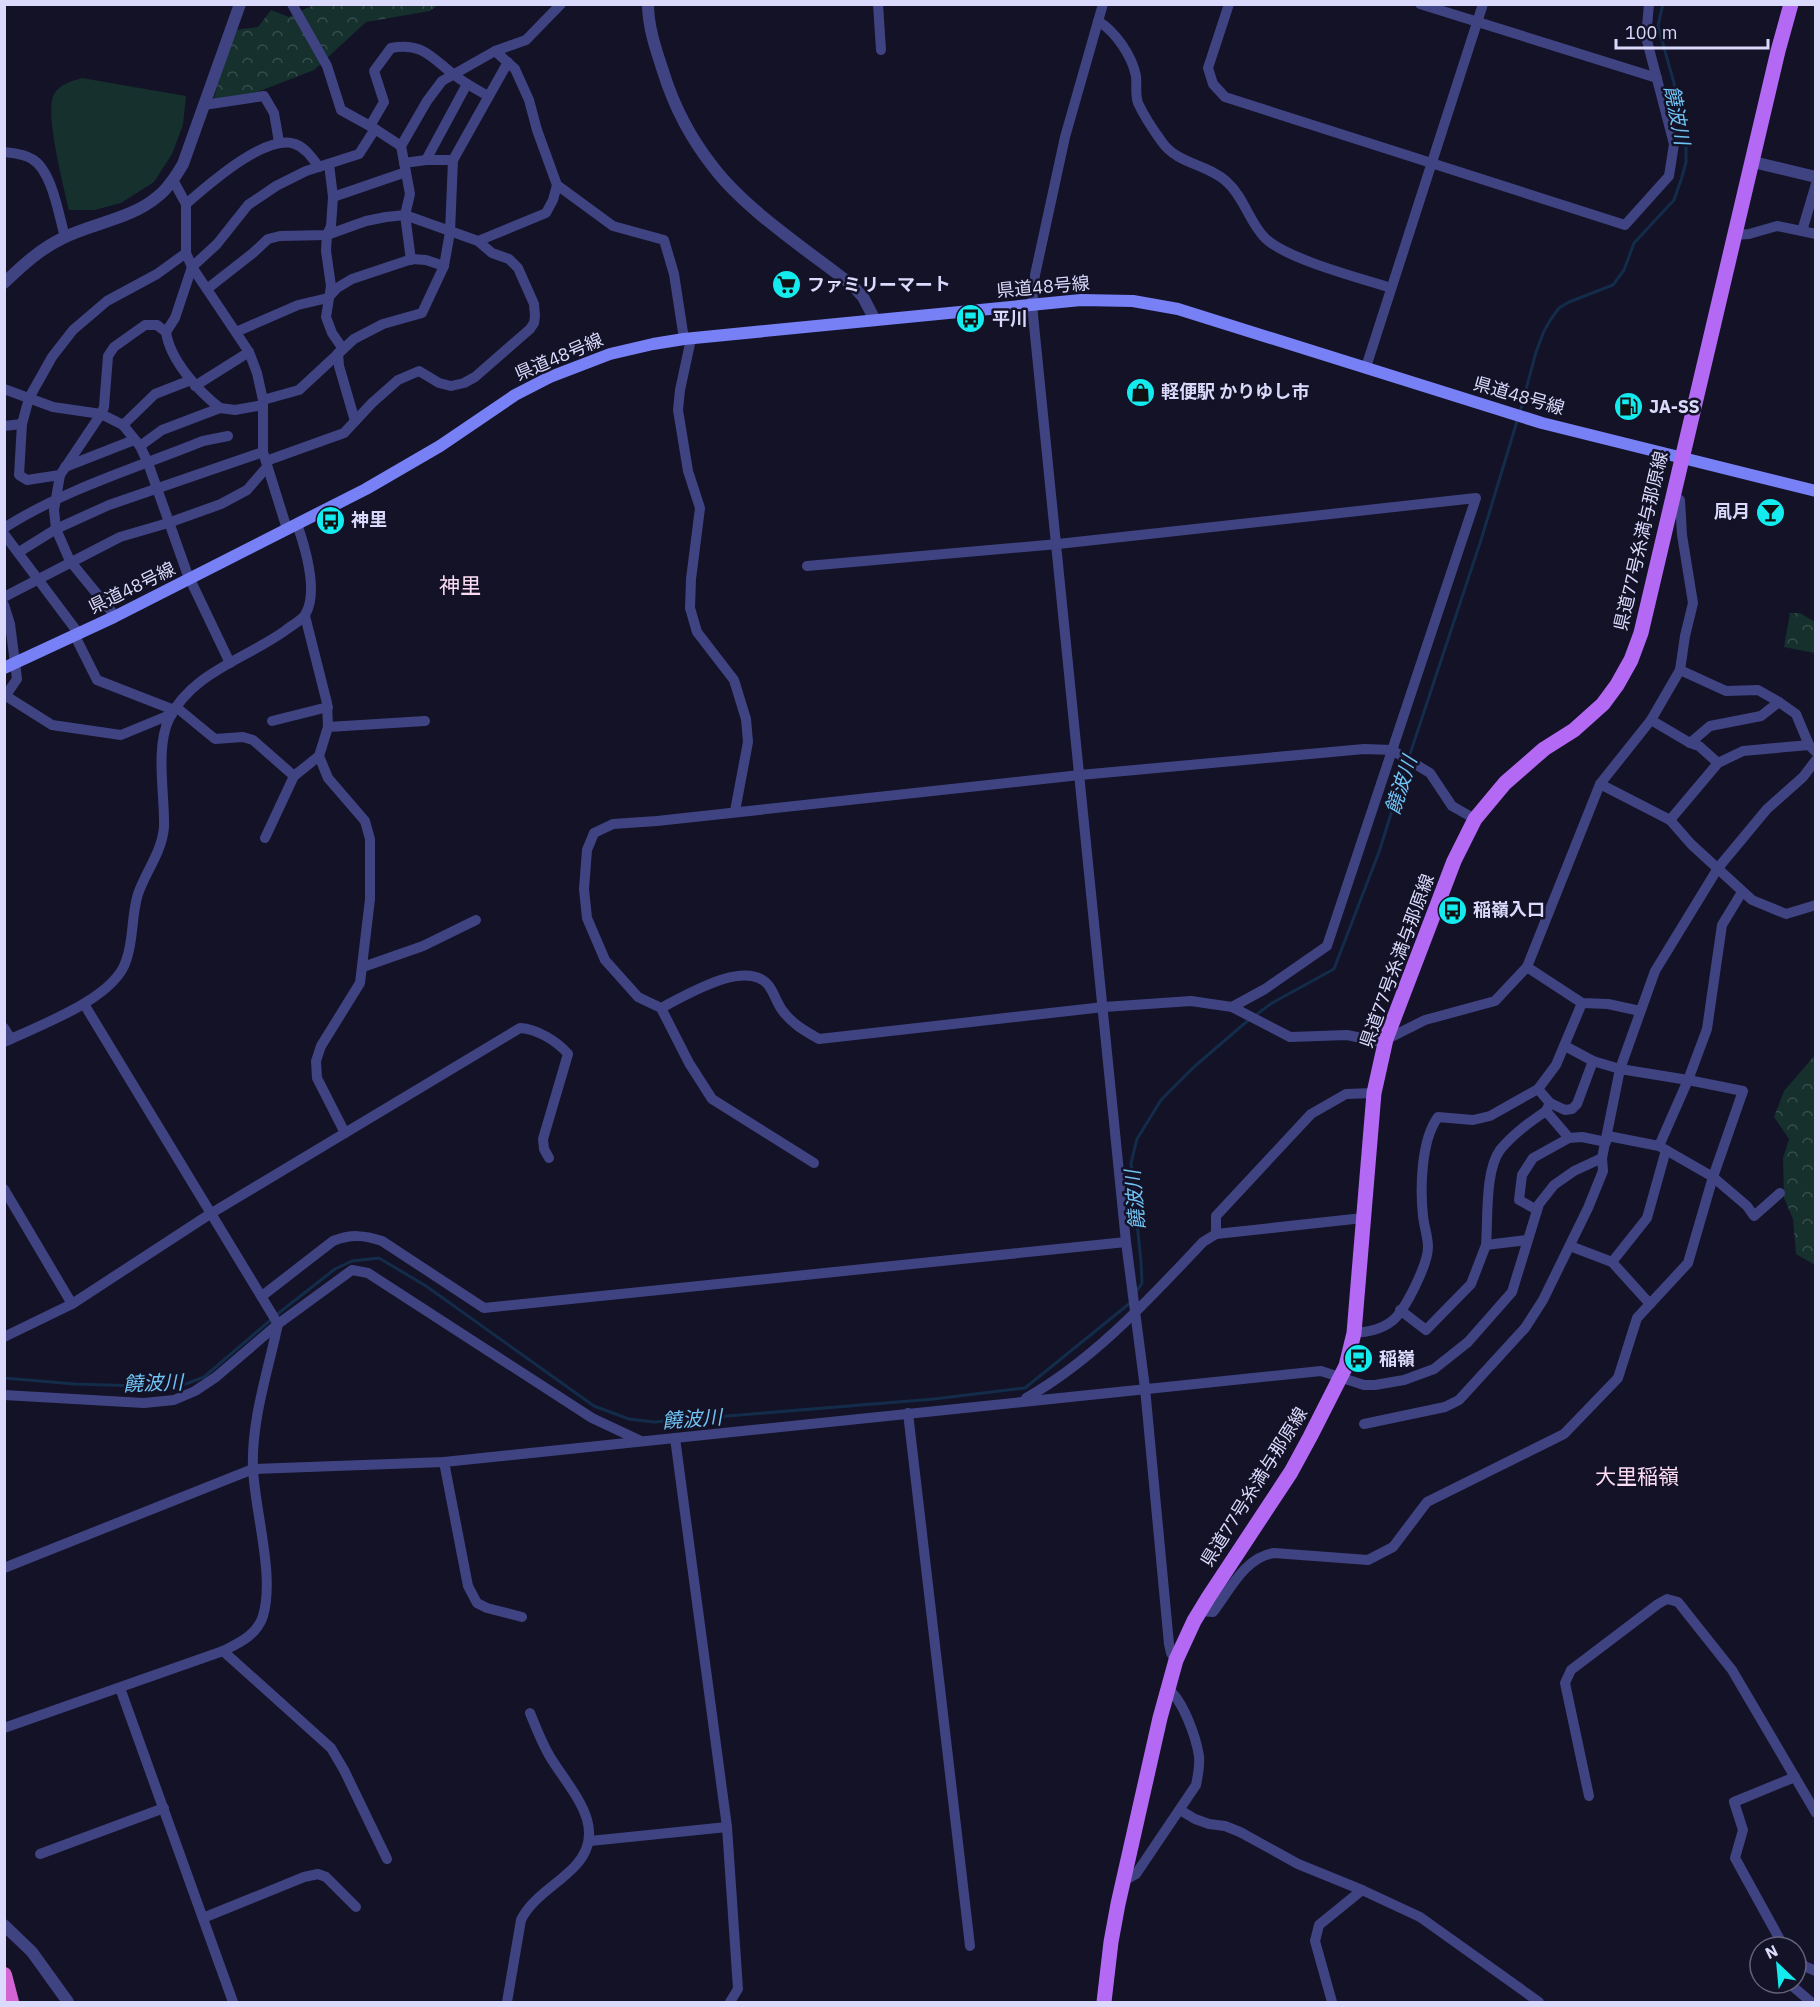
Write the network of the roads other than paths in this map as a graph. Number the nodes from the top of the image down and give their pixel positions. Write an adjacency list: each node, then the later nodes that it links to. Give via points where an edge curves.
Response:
1 (240, 4): 21 (street)
2 (292, 4): 22 (street, via 327,66 341,110)
3 (561, 4): 15 (street, via 526,40)
4 (648, 4): 55 (street, via 656,51 670,93 688,132 715,170 753,208 853,286)
5 (878, 4): 14 (street)
6 (1103, 4): 12 (street)
7 (1228, 4): 28 (street, via 1208,68 1225,97)
8 (1420, 4): 13 (street)
9 (1483, 4): 13 (street)
10 (1649, 4): 18 (street, via 1646,37)
11 (1791, 4): 29 (main road, 県道77号糸満与那原線)
12 (1098, 21): 51 (street, via 1108,27 1128,55 1138,102 1163,145 1179,158 1211,170 1228,182 1266,239 1285,252); 54 (street, via 1065,137)
13 (1477, 23): 18 (street); 28 (street)
14 (881, 50)
15 (495, 51): 16 (street); 17 (street)
16 (508, 62): 20 (street); 34 (street, via 529,100)
17 (453, 75): 19 (street); 22 (street, via 428,52 402,46 391,48 374,71 384,102); 24 (street, via 442,81 427,101)
18 (1657, 78): 28 (street, via 1674,144 1669,176 1625,225)
19 (467, 84): 20 (street); 26 (street)
20 (488, 96): 27 (street)
21 (204, 105): 23 (street, via 264,96 274,113); 33 (street, via 183,164)
22 (373, 128): 24 (street); 30 (street, via 359,154)
23 (279, 142): 30 (street, via 294,143); 37 (street, via 214,179)
24 (401, 146): 31 (street)
25 (4, 152): 44 (street, via 33,159 41,166 54,194)
26 (426, 160): 27 (street); 31 (street)
27 (453, 160): 40 (street)
28 (1431, 162): 51 (street)
29 (1753, 162): 32 (street); 43 (main road, 県道77号糸満与那原線)
30 (324, 165): 36 (street); 49 (street, via 276,186 248,205 217,244)
31 (405, 168): 36 (street); 38 (street, via 410,194)
32 (1815, 177)
33 (173, 180): 37 (street); 44 (street, via 157,197 137,209)
34 (557, 184): 45 (street, via 546,213); 58 (street, via 613,226 664,240)
35 (1815, 184): 39 (street)
36 (333, 197): 42 (street)
37 (186, 204): 46 (street)
38 (405, 215): 40 (street); 42 (street, via 366,221); 47 (street)
39 (1802, 231): 41 (street); 43 (street, via 1778,226)
40 (450, 232): 45 (street); 48 (street)
41 (1815, 234)
42 (327, 235): 52 (street, via 268,239); 53 (street, via 331,286)
43 (1734, 235): 74 (main road, 県道77号糸満与那原線)
44 (65, 237): 50 (street, via 41,249)
45 (478, 241): 68 (street, via 518,268 534,304 530,329 464,383 445,385 419,372 398,381)
46 (186, 253): 49 (street); 64 (street, via 107,302 73,330)
47 (411, 260): 48 (street); 53 (street, via 352,279)
48 (444, 266): 59 (street, via 422,313 383,324)
49 (192, 267): 52 (street); 56 (street, via 175,318)
50 (4, 283)
51 (1391, 288): 61 (street)
52 (207, 289): 57 (street)
53 (328, 298): 57 (street, via 298,305); 59 (street, via 326,317)
54 (1032, 305): 55 (main road, 県道48号線); 61 (main road, 県道48号線, via 1099,300 1152,303); 87 (street)
55 (875, 320): 58 (main road, 県道48号線)
56 (166, 332): 62 (street, via 168,343); 67 (street, via 145,325 114,347 108,356)
57 (236, 332): 60 (street)
58 (687, 339): 83 (main road, 県道48号線, via 610,354 550,376 440,446); 118 (street, via 678,410 688,471 700,508 690,608 697,632 734,680 746,719 747,742)
59 (340, 351): 65 (street, via 299,390); 68 (street, via 339,366)
60 (249, 352): 62 (street); 65 (street)
61 (1366, 367): 74 (main road, 県道48号線, via 1542,423)
62 (193, 383): 66 (street); 70 (street, via 155,394)
63 (4, 389): 64 (street)
64 (29, 398): 67 (street, via 53,407); 69 (street)
65 (263, 403): 66 (street, via 235,410); 75 (street)
66 (220, 408): 73 (street)
67 (101, 414): 70 (street); 77 (street)
68 (355, 421): 75 (street, via 344,433)
69 (22, 424): 71 (street); 77 (street, via 19,475 27,480)
70 (123, 425): 73 (street)
71 (4, 426)
72 (228, 436): 76 (street, via 203,441)
73 (137, 443): 76 (street); 77 (street)
74 (1681, 457): 79 (main road, 県道48号線); 80 (main road, 県道77号糸満与那原線)
75 (265, 460): 78 (street); 82 (street, via 247,490); 83 (street)
76 (148, 463): 78 (street); 81 (street)
77 (62, 471): 81 (street)
78 (157, 489): 82 (street); 85 (street)
79 (1815, 490)
80 (1672, 496): 100 (street, via 1680,500 1693,603); 119 (main road, 県道77号糸満与那原線, via 1641,633 1617,685 1587,719 1505,783)
81 (56, 499): 84 (street); 85 (street)
82 (168, 523): 89 (street, via 120,537); 92 (street)
83 (292, 527): 92 (main road, 県道48号線); 95 (street, via 308,564 309,606)
84 (4, 528)
85 (56, 529): 88 (street); 89 (street)
86 (4, 534): 88 (street)
87 (1058, 544): 90 (street); 111 (street, via 1476,498); 115 (street)
88 (19, 552): 91 (street)
89 (70, 561): 91 (street); 96 (street)
90 (807, 566)
91 (38, 579): 93 (street); 97 (street)
92 (190, 580): 96 (main road, 県道48号線); 98 (street)
93 (4, 597)
94 (4, 604): 99 (street, via 10,624)
95 (305, 616): 98 (street); 103 (street)
96 (114, 617): 97 (main road, 県道48号線)
97 (77, 635): 99 (main road, 県道48号線); 104 (street, via 97,680)
98 (230, 663): 104 (street, via 202,679)
99 (10, 666): 101 (street, via 17,679)
100 (1680, 670): 102 (street, via 1726,691 1758,690); 105 (street)
101 (5, 697): 104 (street, via 52,725 121,735)
102 (1779, 702): 109 (street, via 1761,716 1710,726); 110 (street, via 1796,714)
103 (328, 707): 106 (street); 108 (street)
104 (174, 710): 116 (street, via 215,740 253,740); 129 (street, via 167,723 161,761 161,845 138,895 126,963 108,987)
105 (1651, 720): 109 (street); 117 (street)
106 (272, 721)
107 (426, 721): 108 (street)
108 (328, 727): 112 (street)
109 (1690, 743): 114 (street)
110 (1812, 749): 114 (street, via 1743,751)
111 (1392, 750): 115 (street, via 1364,749); 119 (street, via 1430,773 1452,806); 131 (street, via 1327,946)
112 (319, 756): 116 (street); 126 (street, via 328,778 365,821 370,839 370,899)
113 (1815, 760): 122 (street)
114 (1718, 764): 120 (street)
115 (1080, 775): 118 (street); 130 (street)
116 (294, 776): 121 (street)
117 (1600, 784): 120 (street); 127 (street)
118 (735, 811): 132 (street, via 613,824 594,833 587,850 587,918 605,960 638,997)
119 (1476, 819): 135 (main road, 県道77号糸満与那原線, via 1454,861)
120 (1670, 820): 122 (street)
121 (265, 838)
122 (1718, 868): 123 (street); 133 (street, via 1654,971)
123 (1742, 892): 124 (street, via 1786,914); 140 (street, via 1722,925 1707,1029)
124 (1815, 905)
125 (477, 920): 126 (street, via 423,946)
126 (363, 967): 144 (street, via 360,983 321,1046 316,1061 316,1078)
127 (1527, 968): 128 (street); 135 (street, via 1495,1001 1425,1020)
128 (1582, 1003): 133 (street); 137 (street)
129 (84, 1004): 136 (street); 155 (street)
130 (1104, 1007): 131 (street, via 1191,1001); 132 (street, via 819,1039 797,1027 768,985 749,975 726,977); 159 (street)
131 (1232, 1007): 135 (street, via 1290,1037 1347,1035 1382,1042)
132 (661, 1008): 150 (street, via 712,1099)
133 (1640, 1011): 139 (street)
134 (4, 1028): 136 (street)
135 (1386, 1039): 142 (main road, 県道77号糸満与那原線)
136 (8, 1041)
137 (1564, 1046): 138 (street); 141 (street)
138 (1593, 1061): 139 (street); 143 (street, via 1577,1104 1565,1110)
139 (1620, 1069): 140 (street); 146 (street)
140 (1688, 1080): 147 (street); 151 (street, via 1743,1091)
141 (1538, 1089): 143 (street); 166 (street, via 1490,1116 1473,1120 1438,1117 1434,1122 1422,1176 1428,1248 1425,1268)
142 (1374, 1093): 156 (main road, 県道77号糸満与那原線); 157 (street, via 1346,1094 1311,1114 1216,1216)
143 (1548, 1107): 145 (street); 160 (street, via 1499,1151 1491,1169)
144 (345, 1133): 148 (street, via 520,1028 559,1044 568,1054 543,1140); 155 (street)
145 (1569, 1138): 146 (street); 154 (street, via 1533,1158 1522,1175 1519,1200)
146 (1607, 1139): 147 (street); 149 (street)
147 (1662, 1148): 151 (street); 162 (street, via 1647,1218)
148 (549, 1158)
149 (1602, 1158): 154 (street, via 1554,1185); 161 (street, via 1603,1171)
150 (814, 1163)
151 (1713, 1177): 153 (street, via 1754,1216); 165 (street, via 1688,1263)
152 (4, 1189): 164 (street)
153 (1780, 1193)
154 (1537, 1210): 158 (street)
155 (210, 1214): 163 (street); 164 (street)
156 (1363, 1218): 157 (street); 169 (main road, 県道77号糸満与那原線)
157 (1216, 1234): 167 (street, via 1203,1242)
158 (1527, 1240): 160 (street); 171 (street, via 1512,1292 1468,1342 1434,1369 1375,1385)
159 (1126, 1242): 163 (street, via 484,1308 382,1241 365,1235 346,1236 333,1241); 167 (street)
160 (1486, 1245): 166 (street, via 1471,1284 1426,1330)
161 (1570, 1246): 162 (street); 176 (street, via 1524,1328 1459,1400 1445,1407)
162 (1612, 1262): 165 (street)
163 (262, 1296): 168 (street)
164 (72, 1304): 170 (street)
165 (1650, 1304): 182 (street, via 1637,1318 1618,1378 1564,1434 1426,1502 1394,1547 1368,1560 1266,1554 1246,1568 1213,1612)
166 (1401, 1310): 169 (street, via 1385,1326)
167 (1135, 1314): 172 (street); 174 (street, via 1051,1384)
168 (278, 1324): 173 (street, via 216,1377 195,1392 174,1400 144,1403); 178 (street, via 352,1270 361,1270 592,1418); 180 (street, via 255,1428)
169 (1354, 1333): 171 (main road, 県道77号糸満与那原線)
170 (4, 1337)
171 (1341, 1376): 172 (street, via 1321,1371); 182 (main road, 県道77号糸満与那原線, via 1291,1472)
172 (1145, 1389): 174 (street); 185 (street, via 1168,1644)
173 (4, 1395)
174 (1021, 1401): 175 (street)
175 (908, 1413): 177 (street); 205 (street)
176 (1364, 1424)
177 (675, 1438): 178 (street); 195 (street)
178 (641, 1442): 179 (street)
179 (444, 1462): 180 (street); 183 (street, via 468,1586 477,1603)
180 (253, 1469): 181 (street); 184 (street, via 267,1580 263,1616 247,1638)
181 (4, 1568)
182 (1200, 1611): 185 (main road, 県道77号糸満与那原線)
183 (522, 1617)
184 (223, 1651): 186 (street); 198 (street, via 331,1749)
185 (1176, 1660): 187 (main road, 県道77号糸満与那原線)
186 (120, 1688): 189 (street); 192 (street)
187 (1168, 1689): 193 (street, via 1177,1696 1199,1757 1196,1785); 199 (main road, 県道77号糸満与那原線)
188 (530, 1713): 196 (street, via 553,1762 581,1803)
189 (4, 1728)
190 (1795, 1777): 191 (street, via 1732,1670 1678,1602 1667,1599 1571,1670 1565,1683); 194 (street); 204 (street, via 1734,1802 1743,1830 1735,1858)
191 (1589, 1796)
192 (164, 1808): 197 (street); 202 (street)
193 (1180, 1810): 199 (street, via 1136,1875); 200 (street, via 1194,1819 1240,1832 1298,1864)
194 (1815, 1813)
195 (726, 1827): 196 (street); 211 (street, via 738,1989)
196 (590, 1841): 210 (street, via 578,1864 526,1909)
197 (40, 1854)
198 (387, 1859)
199 (1123, 1881): 212 (main road, 県道77号糸満与那原線)
200 (1362, 1890): 213 (street, via 1319,1925 1315,1941); 214 (street, via 1420,1917)
201 (356, 1907): 202 (street, via 333,1883 318,1874)
202 (203, 1918): 209 (street)
203 (4, 1925): 208 (street, via 32,1952)
204 (1777, 1935)
205 (970, 1946)
206 (4, 1975): 207 (highway)
207 (11, 2002)
208 (68, 2002)
209 (233, 2002)
210 (507, 2002)
211 (730, 2002)
212 (1104, 2002)
213 (1332, 2002)
214 (1539, 2002)

